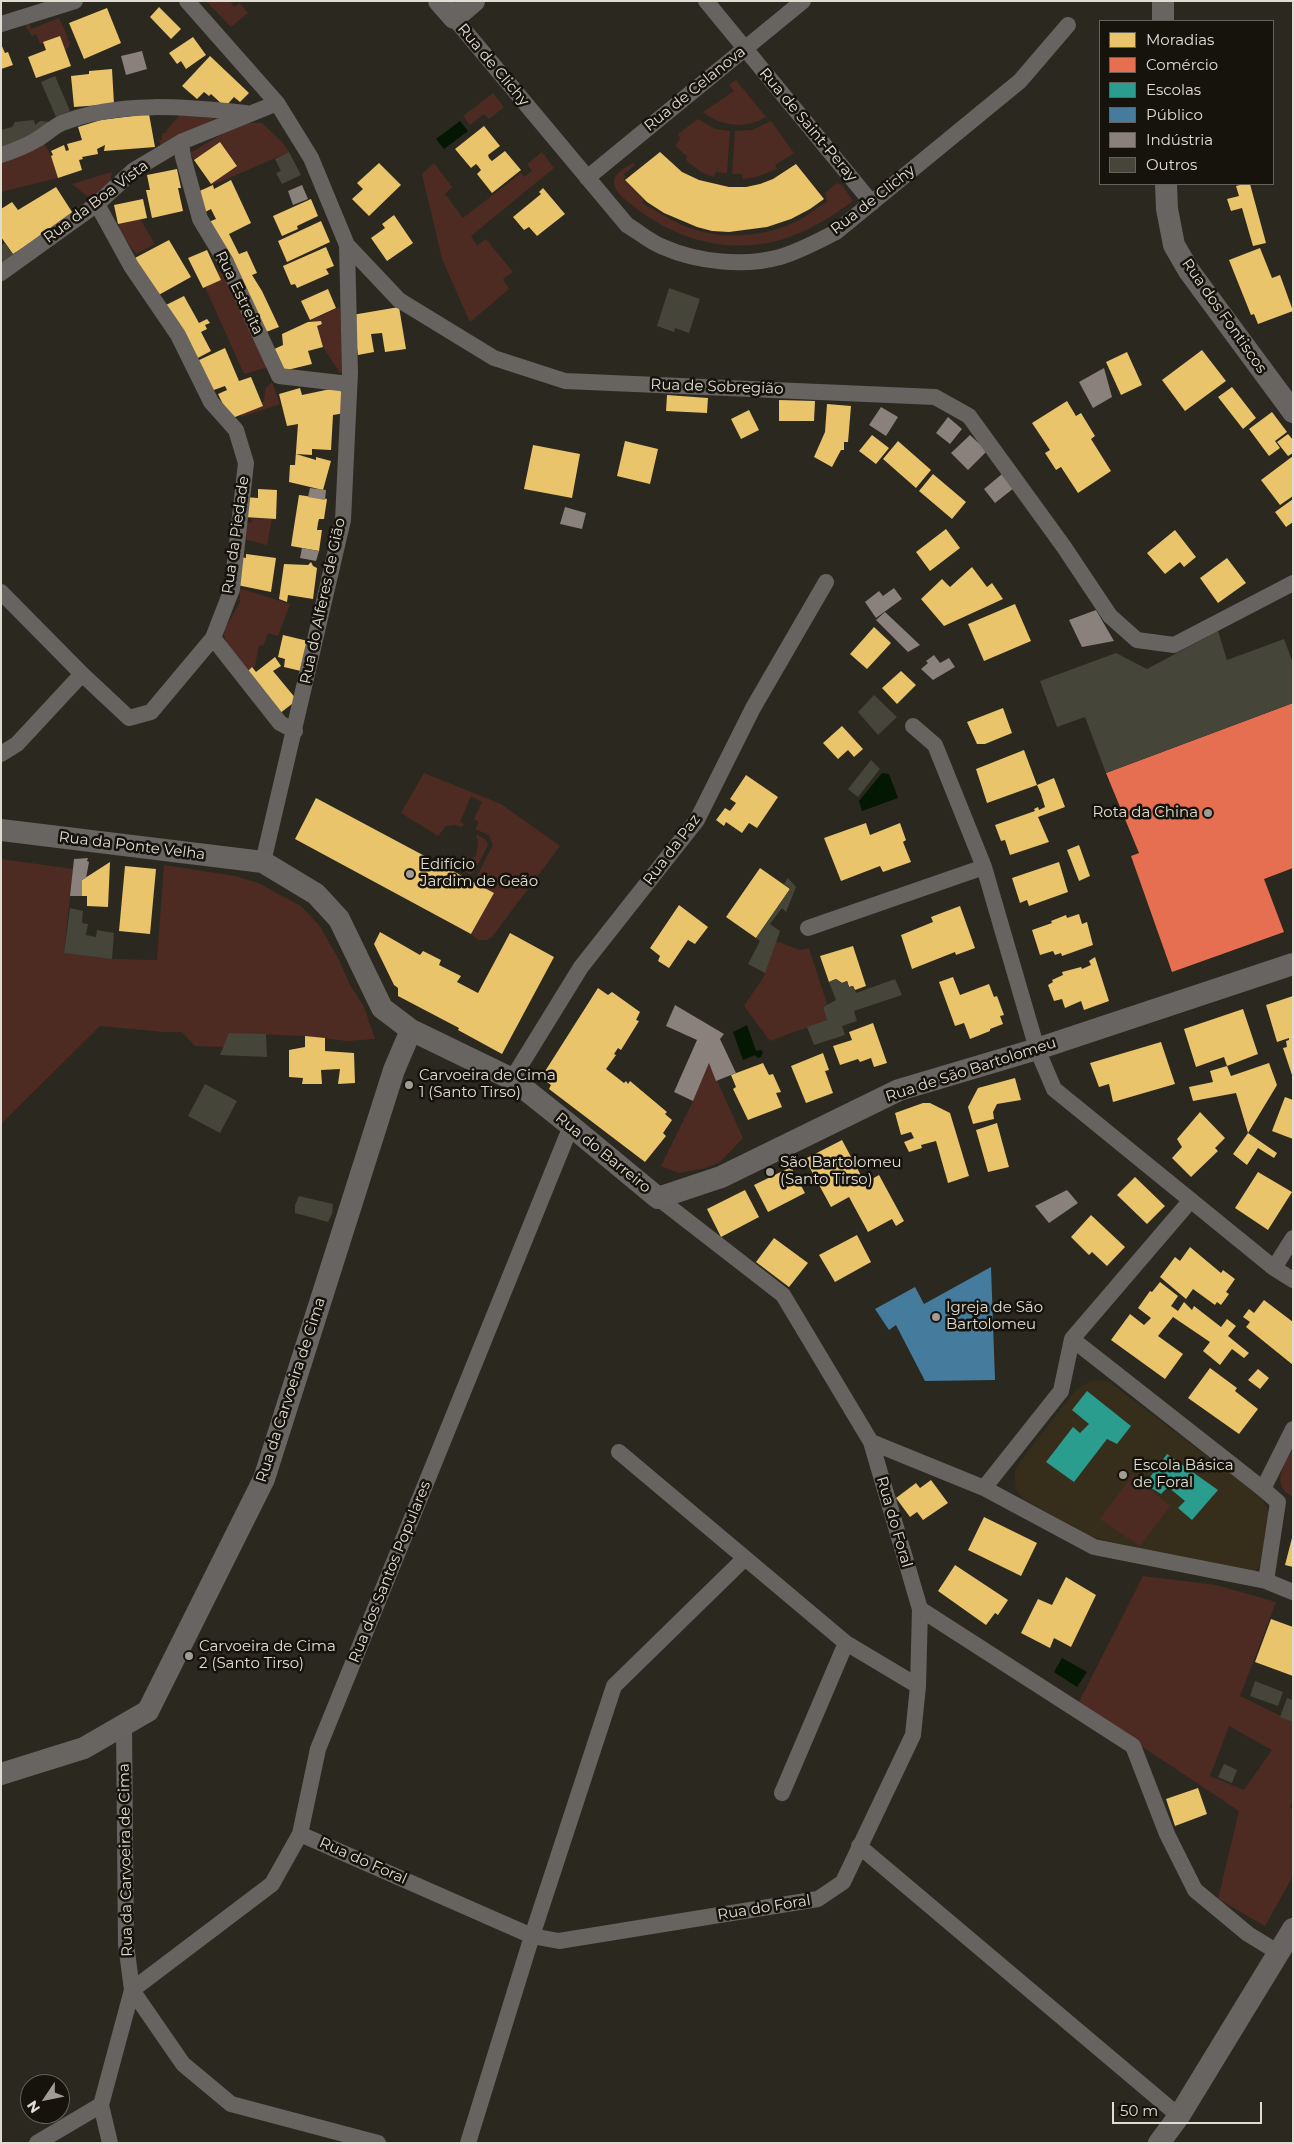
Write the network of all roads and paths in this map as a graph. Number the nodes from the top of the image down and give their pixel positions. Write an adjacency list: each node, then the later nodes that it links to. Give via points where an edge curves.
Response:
1 (75, 1): 11 (street)
2 (173, 1): 8 (street)
3 (439, 1): 9 (street, Rua de Clichy)
4 (474, 1): 9 (street)
5 (706, 1): 13 (street, Rua de Saint-Peray)
6 (803, 1): 13 (street, Rua de Celanova)
7 (1163, 1): 10 (street)
8 (190, 5): 14 (street, Rua de Sobregião)
9 (454, 18): 18 (street, Rua de Clichy)
10 (1163, 20)
11 (1, 24)
12 (1068, 24): 20 (street, Rua de Clichy, via 1020,82)
13 (745, 49): 18 (street, Rua de Celanova); 20 (street, Rua de Saint-Peray)
14 (278, 103): 15 (street, Rua da Boa Vista); 22 (street, Rua de Sobregião, via 311,158)
15 (248, 114): 16 (street, Rua da Boa Vista); 17 (street, via 194,108 98,112 60,124 35,141)
16 (181, 142): 21 (street, Rua da Boa Vista, via 134,170); 24 (street, Rua Estreita, via 200,219 226,262 278,376)
17 (1, 155)
18 (587, 178): 20 (street, Rua de Clichy, via 627,225 662,247 713,260 746,262 779,257 806,248 836,232)
19 (1166, 185): 25 (street, Rua dos Fontiscos, via 1174,244 1189,272)
20 (872, 203)
21 (97, 204): 23 (street, Rua da Boa Vista); 29 (street, Rua da Piedade, via 131,266 178,336 211,402 236,430 246,464 232,589)
22 (347, 245): 24 (street, Rua do Alferes de Gião); 27 (street, Rua de Sobregião, via 399,300 494,358 565,381 935,397 969,416 1110,616 1137,640 1174,644)
23 (1, 273)
24 (349, 384): 32 (street, Rua do Alferes de Gião, via 343,520)
25 (1293, 412)
26 (826, 582): 41 (street, Rua da Paz, via 753,708 697,820 581,967)
27 (1293, 583)
28 (1, 592): 30 (street)
29 (213, 638): 30 (street, Rua da Piedade, via 151,712 129,718); 32 (street, via 280,723)
30 (82, 674): 33 (street, via 17,744)
31 (913, 726): 36 (street, via 935,745)
32 (294, 731): 35 (street, Rua do Alferes de Gião)
33 (1, 754)
34 (1, 830): 35 (street, Rua da Ponte Velha)
35 (263, 862): 39 (street, Rua do Barreiro, via 316,894 339,919 382,1008)
36 (984, 867): 37 (street); 40 (street)
37 (808, 928)
38 (1293, 964): 40 (street, Rua de São Bartolomeu)
39 (411, 1030): 41 (street, Rua do Barreiro); 60 (street, Rua da Carvoeira de Cima, via 394,1070 264,1479 148,1711)
40 (1037, 1049): 43 (street, Rua de São Bartolomeu, via 899,1090 720,1177); 44 (street, via 1054,1089)
41 (512, 1079): 42 (street, Rua do Barreiro)
42 (571, 1126): 43 (street, Rua do Barreiro); 63 (street, Rua dos Santos Populares, via 318,1749)
43 (658, 1198): 50 (street, Rua do Foral, via 782,1295)
44 (1191, 1200): 46 (street); 48 (street)
45 (1293, 1238): 46 (street)
46 (1274, 1268): 47 (street)
47 (1293, 1280)
48 (1072, 1339): 52 (street, via 1061,1391); 53 (street)
49 (1293, 1429): 53 (street)
50 (871, 1442): 52 (street); 57 (street, Rua do Foral)
51 (619, 1452): 54 (street)
52 (984, 1488): 55 (street, via 1094,1547)
53 (1263, 1489): 55 (street, via 1278,1502)
54 (745, 1558): 58 (street); 66 (street, via 614,1686)
55 (1266, 1582): 56 (street)
56 (1293, 1592)
57 (920, 1609): 59 (street, Rua do Foral); 67 (street, via 1133,1746 1167,1834 1195,1890 1248,1934)
58 (846, 1643): 59 (street); 62 (street)
59 (918, 1686): 64 (street, Rua do Foral, via 913,1735)
60 (124, 1724): 61 (street, Rua da Carvoeira de Cima, via 84,1748); 68 (street, Rua da Carvoeira de Cima, via 126,1944)
61 (1, 1774)
62 (782, 1793)
63 (300, 1834): 66 (street, Rua do Foral); 68 (street, Rua dos Santos Populares, via 272,1884)
64 (859, 1846): 66 (street, Rua do Foral, via 843,1882 818,1899 559,1941); 70 (street)
65 (1293, 1929): 67 (street)
66 (532, 1936): 74 (street)
67 (1279, 1953): 70 (street)
68 (132, 1990): 69 (street); 73 (street, Rua da Carvoeira de Cima, via 183,2064 231,2104)
69 (101, 2105): 71 (street); 72 (street)
70 (1179, 2116): 75 (street)
71 (36, 2143)
72 (110, 2143)
73 (378, 2143)
74 (468, 2143)
75 (1159, 2143)

